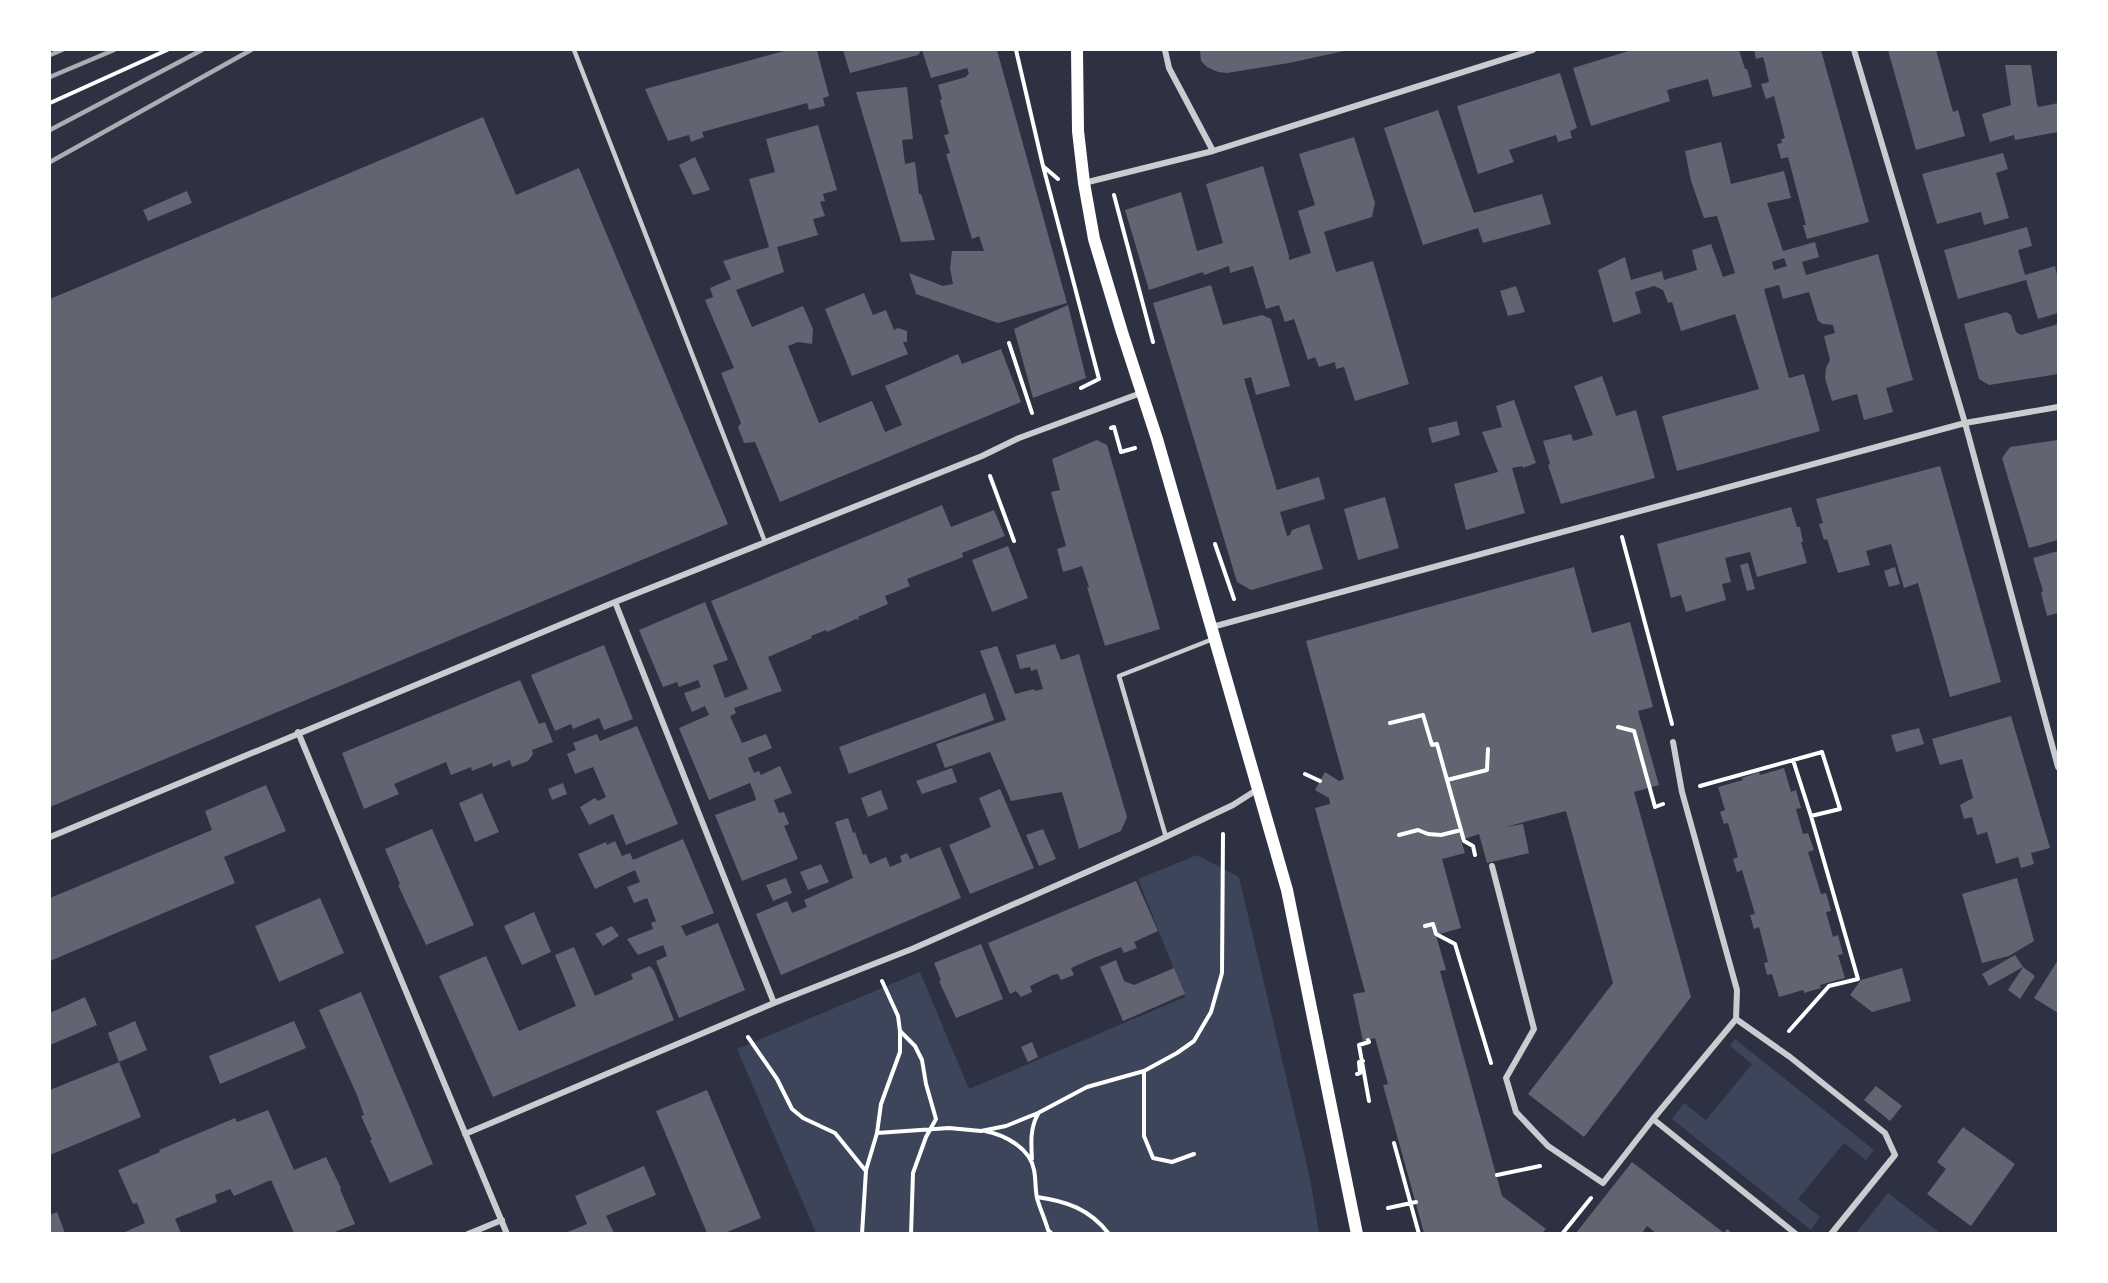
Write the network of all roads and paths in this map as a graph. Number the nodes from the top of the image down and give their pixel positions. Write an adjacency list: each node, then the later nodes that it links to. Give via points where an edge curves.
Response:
1 (167, 50): 8 (path)
2 (574, 50): 24 (lane)
3 (1016, 50): 10 (path)
4 (1077, 50): 11 (main road)
5 (1165, 50): 9 (street, via 1169,68)
6 (1533, 50): 9 (street)
7 (1854, 50): 17 (street)
8 (50, 103)
9 (1213, 151): 11 (street)
10 (1043, 166): 12 (path); 14 (path, via 1099,379)
11 (1084, 183): 15 (main road, via 1094,239)
12 (1064, 184)
13 (1009, 343): 19 (path)
14 (1081, 388)
15 (1141, 393): 19 (street); 26 (main road)
16 (2058, 407): 17 (street)
17 (1965, 423): 22 (street); 33 (street)
18 (1105, 428): 20 (path, via 1114,427)
19 (1038, 431): 21 (street)
20 (1121, 452)
21 (982, 456): 23 (path); 24 (street)
22 (1616, 517): 26 (street); 30 (path, via 1672,721)
23 (1014, 541)
24 (765, 542): 25 (street)
25 (615, 602): 29 (street); 50 (street)
26 (1213, 632): 37 (main road); 45 (lane, via 1119,676)
27 (1390, 723): 35 (path, via 1423,715 1432,745 1437,744)
28 (1618, 727): 40 (path, via 1634,731)
29 (298, 732): 44 (street); 66 (street)
30 (1673, 742): 38 (street)
31 (1488, 749): 35 (path, via 1487,770)
32 (1793, 760): 38 (path); 41 (path); 41 (path, via 1822,752 1840,809)
33 (2058, 767)
34 (1305, 774): 36 (path)
35 (1447, 780): 42 (path)
36 (1320, 781)
37 (1259, 789): 39 (street); 85 (main road, via 1287,890)
38 (1682, 792): 52 (street, via 1737,990)
39 (1233, 805): 45 (street); 57 (path, via 1236,814 1223,831 1222,973 1211,1012 1194,1041)
40 (1655, 807)
41 (1811, 816): 55 (path, via 1858,979 1829,986)
42 (1461, 830): 43 (path, via 1441,836 1418,830); 46 (path, via 1464,841)
43 (1399, 835)
44 (50, 837)
45 (1166, 837): 49 (street)
46 (1473, 846)
47 (1492, 866): 59 (street, via 1534,1029)
48 (1425, 926): 59 (path, via 1433,924 1436,934 1455,944 1492,1066)
49 (875, 964): 50 (street); 53 (path, via 898,1016)
50 (774, 1003): 51 (street)
51 (739, 1018): 66 (street); 71 (path, via 792,1109 835,1133)
52 (1736, 1019): 55 (street); 62 (street)
53 (900, 1031): 63 (path, via 922,1060 936,1119); 65 (path, via 900,1052 881,1104)
54 (1368, 1040): 56 (path, via 1359,1045)
55 (1775, 1047): 89 (street, via 1885,1133 1895,1155)
56 (1363, 1061): 58 (path, via 1359,1062); 60 (path)
57 (1144, 1071): 61 (path, via 1087,1087); 69 (path, via 1144,1136 1153,1158 1172,1162)
58 (1357, 1074)
59 (1506, 1078): 68 (street, via 1516,1112)
60 (1369, 1101)
61 (1038, 1113): 64 (path); 70 (path, via 1031,1136)
62 (1653, 1119): 73 (street); 88 (street)
63 (931, 1129): 64 (path); 65 (path); 82 (path, via 913,1173)
64 (981, 1131): 70 (path, via 997,1133 1013,1142)
65 (877, 1133): 71 (path)
66 (465, 1134): 78 (street)
67 (1394, 1143): 76 (path)
68 (1548, 1146): 72 (path, via 1540,1166); 73 (street)
69 (1194, 1154)
70 (1032, 1161): 74 (path)
71 (866, 1170): 81 (path)
72 (1497, 1175)
73 (1603, 1183): 87 (path)
74 (1036, 1197): 83 (path); 84 (path, via 1062,1200 1098,1220)
75 (1416, 1202): 76 (path)
76 (1409, 1203): 77 (path); 86 (path)
77 (1388, 1208)
78 (502, 1220): 79 (street); 80 (street)
79 (468, 1233)
80 (507, 1233)
81 (862, 1233)
82 (911, 1233)
83 (1052, 1233)
84 (1109, 1233)
85 (1357, 1233)
86 (1419, 1233)
87 (1562, 1233)
88 (1796, 1233)
89 (1831, 1233)

